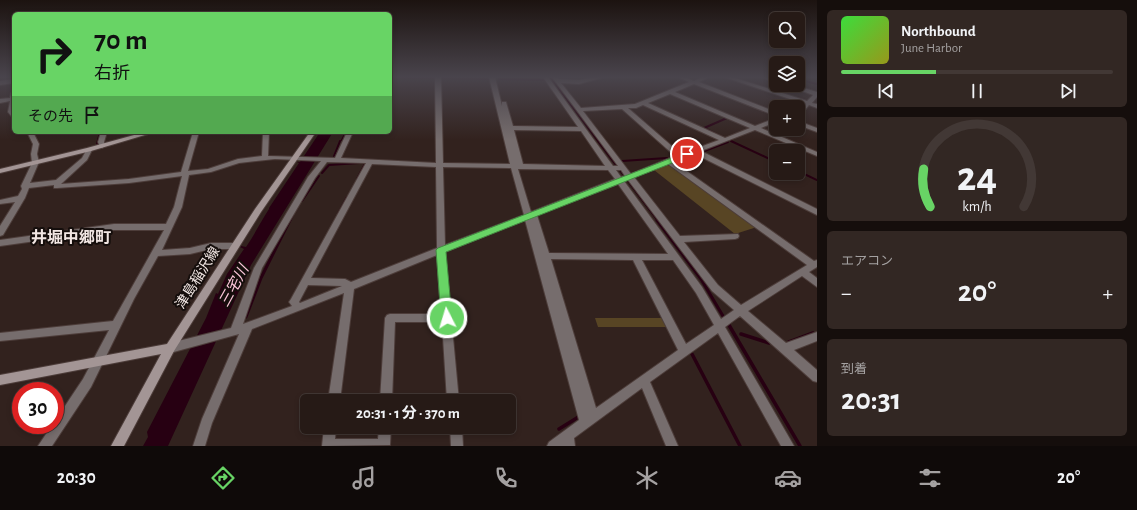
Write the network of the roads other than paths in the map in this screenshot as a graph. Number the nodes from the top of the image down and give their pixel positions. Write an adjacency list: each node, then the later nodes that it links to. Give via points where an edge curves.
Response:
1 (11, 98): 11 (street)
2 (438, 98): 46 (street)
3 (499, 98): 19 (street)
4 (560, 98): 24 (street)
5 (570, 98): 17 (street)
6 (656, 98): 12 (street)
7 (684, 98): 23 (street)
8 (735, 98): 18 (street)
9 (789, 98): 13 (street)
10 (814, 98): 13 (street)
11 (0, 101)
12 (643, 103): 16 (street); 33 (street)
13 (808, 104): 14 (street); 15 (street)
14 (805, 106)
15 (817, 106)
16 (624, 107): 17 (street); 39 (street)
17 (579, 110): 48 (street)
18 (769, 111)
19 (504, 116): 22 (street); 47 (street)
20 (769, 123): 23 (street)
21 (805, 125): 25 (street)
22 (510, 128): 24 (street); 47 (street)
23 (756, 128): 33 (street); 37 (street)
24 (583, 129): 48 (street)
25 (817, 130)
26 (31, 134): 44 (street, via 36,144)
27 (103, 134): 34 (street)
28 (145, 134): 34 (main road)
29 (195, 134): 50 (street)
30 (266, 134): 38 (street)
31 (312, 134): 40 (main road, 津島稲沢線)
32 (349, 134): 42 (street)
33 (725, 140): 36 (street)
34 (102, 146): 35 (main road)
35 (89, 150): 44 (main road); 52 (street, via 85,159)
36 (694, 151): 39 (street); 56 (street)
37 (817, 154)
38 (265, 157): 40 (street); 50 (street)
39 (680, 157): 43 (street)
40 (296, 158): 41 (street); 63 (main road, 津島稲沢線)
41 (322, 159): 42 (street); 81 (street, via 258,268)
42 (337, 160): 45 (street)
43 (668, 161): 51 (street); 69 (street)
44 (36, 162): 49 (main road); 53 (street)
45 (370, 162): 46 (street); 71 (street)
46 (440, 165): 47 (street); 64 (street)
47 (517, 167): 48 (street); 57 (street)
48 (617, 168): 51 (street); 51 (street)
49 (0, 171)
50 (185, 174): 52 (street, via 76,185 57,186); 58 (street, via 180,203)
51 (625, 178): 57 (street); 61 (street); 68 (street)
52 (58, 182): 53 (street)
53 (24, 186): 54 (street, via 26,189)
54 (21, 198): 55 (street); 59 (street)
55 (0, 202)
56 (817, 212)
57 (530, 215): 64 (street); 66 (street); 74 (street)
58 (169, 227): 62 (street, via 114,227); 65 (street)
59 (0, 232)
60 (736, 236): 61 (street)
61 (677, 239): 76 (street, via 715,288)
62 (0, 243)
63 (235, 246): 65 (street, via 212,246 190,252); 84 (main road, 津島稲沢線)
64 (441, 250): 73 (street); 77 (street)
65 (157, 253): 79 (street)
66 (545, 256): 67 (street); 74 (street)
67 (636, 257): 68 (street); 86 (street)
68 (675, 257): 78 (street)
69 (816, 264): 70 (street)
70 (803, 272): 72 (street); 76 (street)
71 (305, 281): 73 (street, via 345,283); 75 (street, via 294,302)
72 (817, 283)
73 (350, 286): 75 (street); 91 (street)
74 (554, 298): 94 (street)
75 (298, 308): 80 (street)
76 (740, 311): 78 (street); 85 (street)
77 (447, 318): 92 (street, via 390,318); 93 (street)
78 (724, 323): 86 (street); 106 (street)
79 (115, 325): 83 (street); 87 (street)
80 (248, 326): 81 (street); 102 (street, via 206,423)
81 (234, 331): 84 (street)
82 (817, 336): 85 (street)
83 (0, 337)
84 (170, 348): 87 (main road); 101 (main road, 津島稲沢線)
85 (784, 349): 88 (street)
86 (684, 352): 90 (street)
87 (99, 361): 89 (main road); 100 (street, via 83,390)
88 (817, 378)
89 (0, 380)
90 (644, 380): 94 (street); 105 (street)
91 (335, 394)
92 (386, 394)
93 (453, 394)
94 (590, 419): 98 (street)
95 (330, 434): 99 (street)
96 (385, 434): 99 (street, via 384,445)
97 (456, 434): 103 (street)
98 (568, 441): 104 (street)
99 (329, 445)
100 (44, 446)
101 (117, 446)
102 (199, 446)
103 (457, 446)
104 (554, 446)
105 (672, 446)
106 (788, 446)

